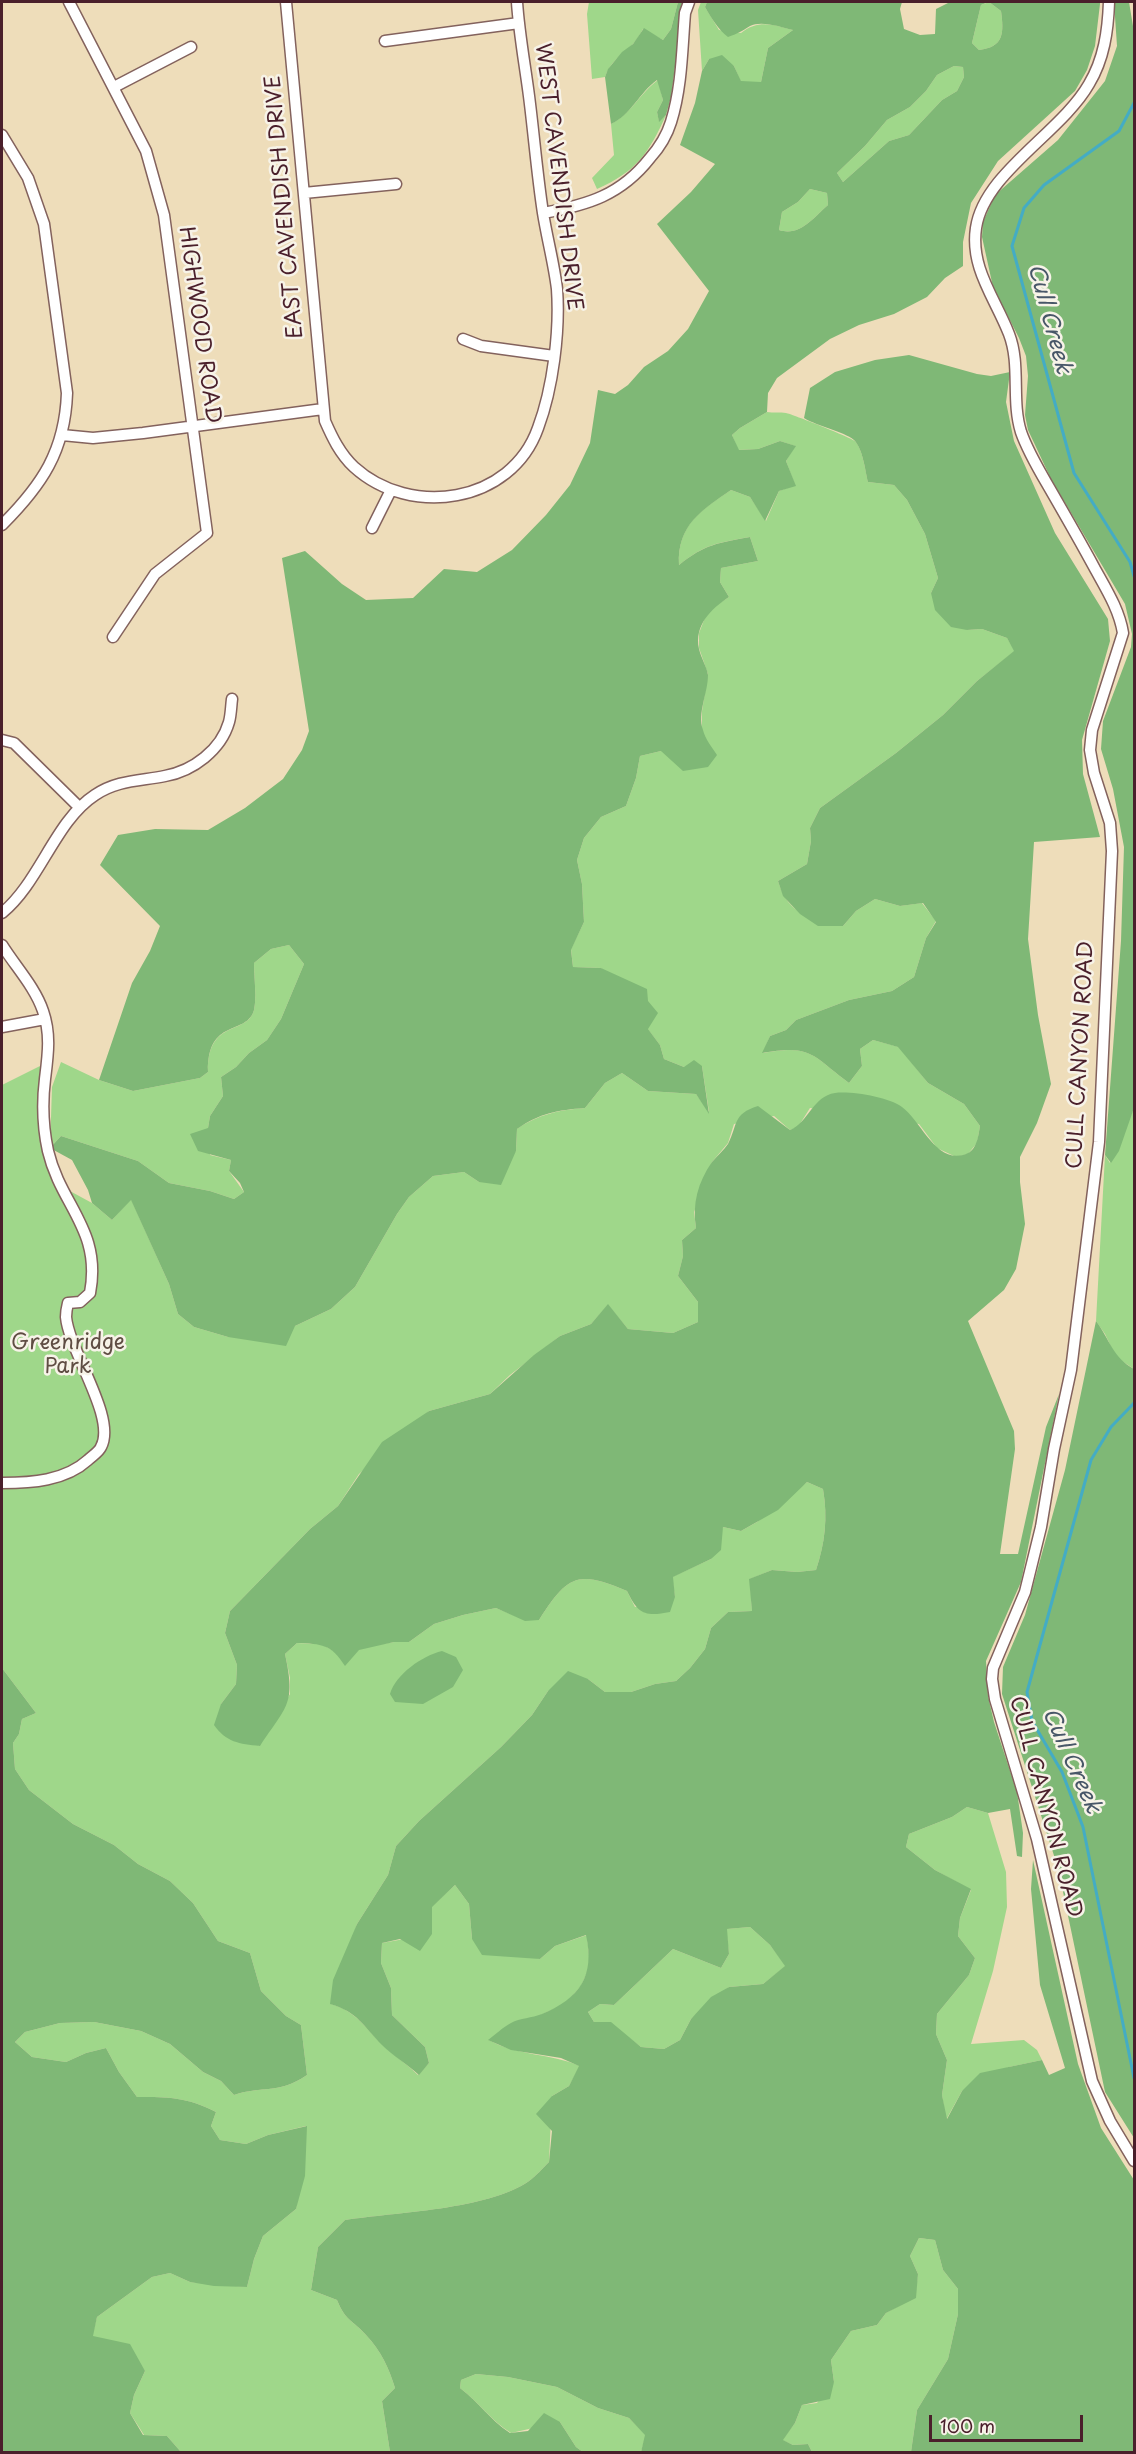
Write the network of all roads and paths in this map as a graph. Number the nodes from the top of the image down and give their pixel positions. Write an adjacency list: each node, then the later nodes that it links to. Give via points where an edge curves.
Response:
1 (69, 2): 9 (street, HIGHWOOD ROAD)
2 (286, 2): 12 (street, EAST CAVENDISH DRIVE)
3 (517, 2): 6 (street, WEST CAVENDISH DRIVE)
4 (689, 2): 13 (street, via 680,86 671,124 659,148 635,177 612,192 576,208)
5 (1109, 2): 31 (street, CULL CANYON ROAD, via 1102,56 1088,86 987,196 977,218 974,240 975,258 1012,345 1021,432 1107,590 1121,618 1123,633 1092,730 1090,750 1110,823 1112,851 1099,1142 1071,1371 1025,1592 998,1653 992,1679 994,1699 1037,1839 1092,2081 1101,2105)
6 (519, 23): 7 (street); 13 (street, WEST CAVENDISH DRIVE)
7 (385, 41)
8 (192, 47): 9 (street)
9 (114, 87): 17 (street, HIGHWOOD ROAD, via 146,152 164,214)
10 (2, 135): 18 (street, via 28,178 44,224 67,393)
11 (396, 184): 12 (street)
12 (304, 193): 16 (street, EAST CAVENDISH DRIVE)
13 (543, 213): 15 (street, WEST CAVENDISH DRIVE, via 556,288)
14 (463, 339): 15 (street, via 482,346)
15 (555, 356): 19 (street, WEST CAVENDISH DRIVE, via 538,428 512,468 466,494 418,498)
16 (323, 409): 17 (street); 19 (street, WEST CAVENDISH DRIVE, via 340,451 365,476)
17 (193, 426): 18 (street, via 93,438); 22 (street, HIGHWOOD ROAD, via 207,532 155,574)
18 (62, 435): 20 (street, via 37,487)
19 (391, 490): 21 (street)
20 (2, 525)
21 (372, 528)
22 (113, 637)
23 (232, 699): 25 (street, via 229,723 212,752 203,759 176,774 109,786)
24 (2, 740): 25 (street, via 14,743)
25 (79, 807): 26 (street, via 18,898)
26 (2, 913)
27 (2, 945): 28 (street, via 35,995)
28 (45, 1019): 29 (street); 30 (street, via 50,1046 44,1102 51,1164 88,1238 93,1259 90,1293 80,1302 68,1303 66,1317 105,1426 101,1447 81,1467 55,1478)
29 (2, 1027)
30 (2, 1483)
31 (1134, 2161)

